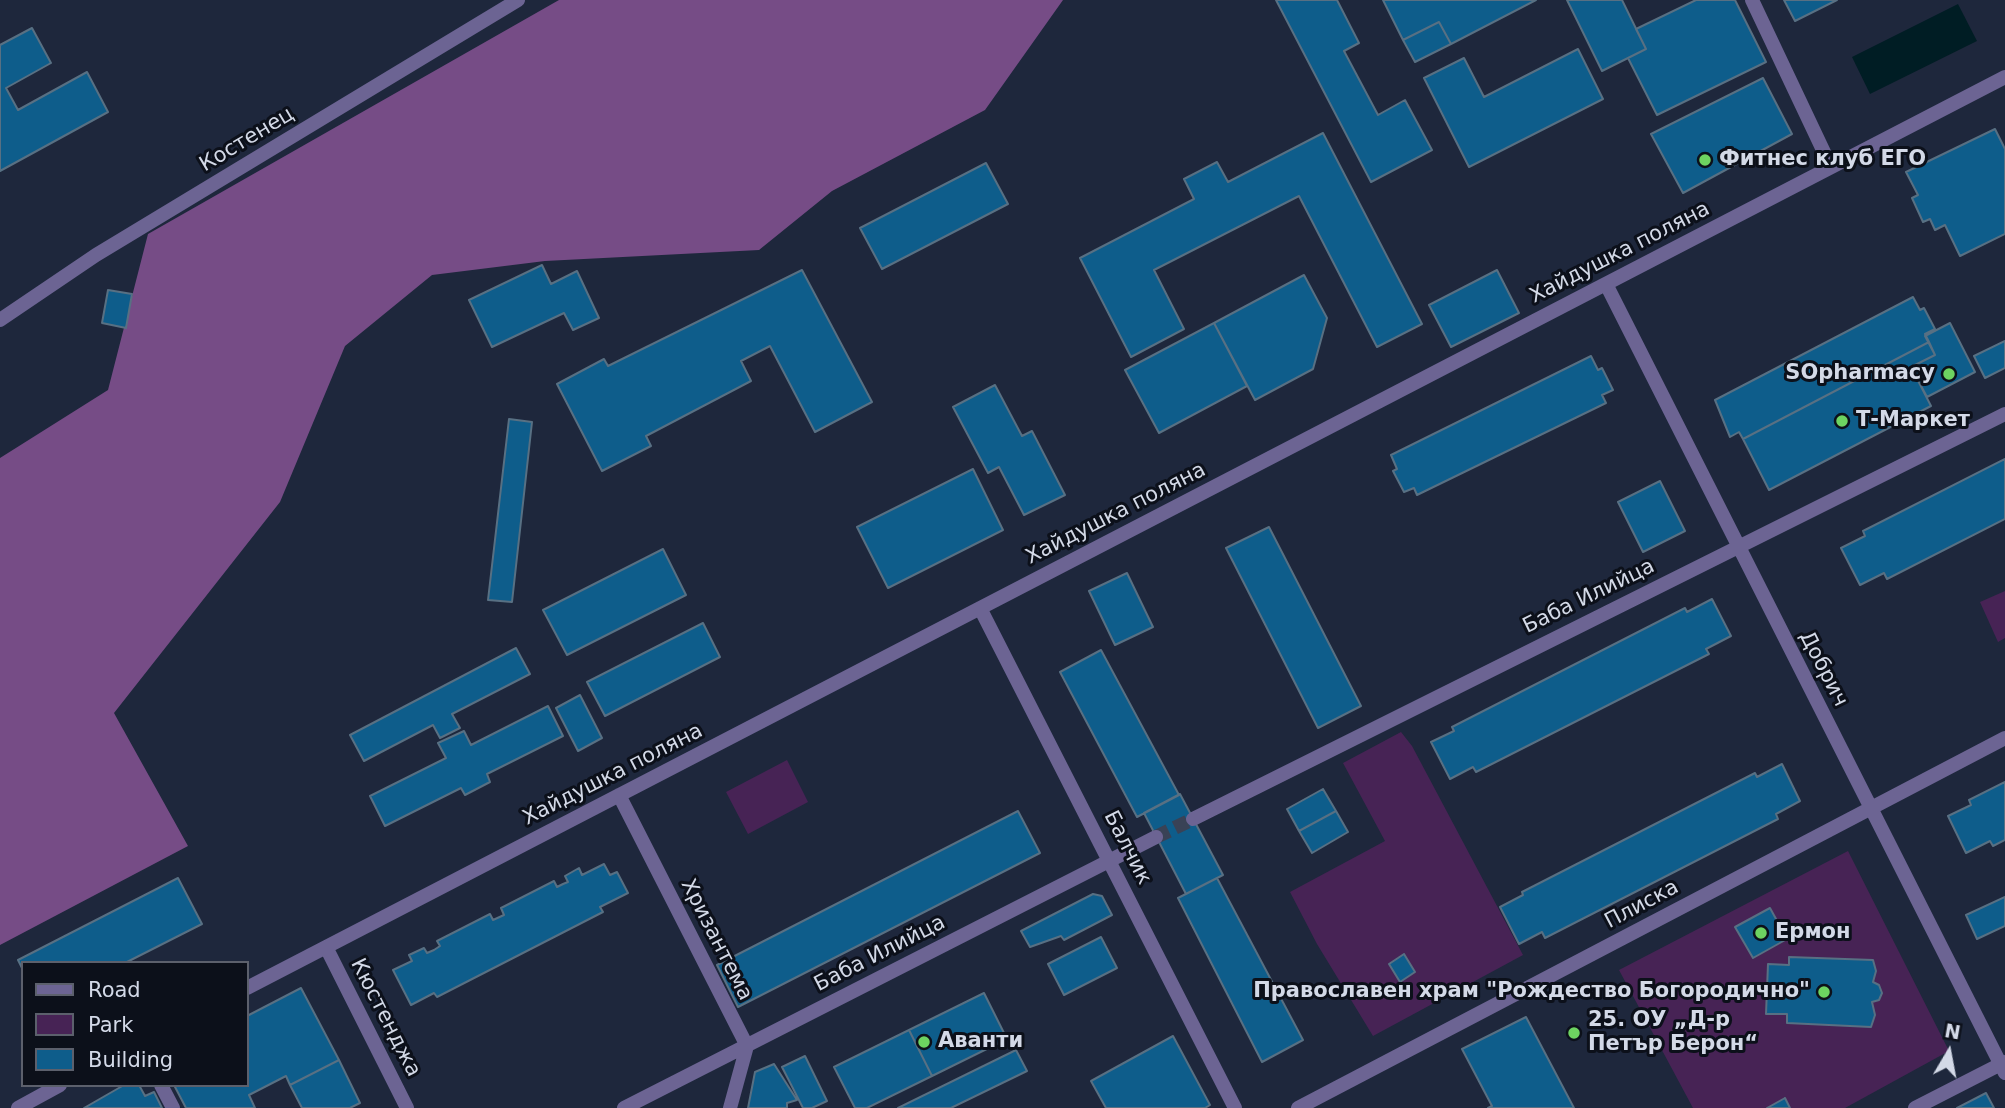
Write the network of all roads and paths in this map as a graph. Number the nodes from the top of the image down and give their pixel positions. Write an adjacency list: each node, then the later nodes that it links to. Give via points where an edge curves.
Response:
1 (518, 0): 6 (street, Костенец, via 96,255)
2 (1752, 0): 4 (street)
3 (2005, 76): 4 (street, Хайдушка поляна)
4 (1831, 167): 5 (street, Хайдушка поляна)
5 (1606, 284): 8 (street, Добрич); 9 (street, Хайдушка поляна)
6 (0, 320)
7 (2005, 414): 8 (street, Баба Илийца)
8 (1738, 547): 12 (street, Добрич); 13 (street, Баба Илийца)
9 (980, 608): 11 (street, Хайдушка поляна); 15 (street, Балчик)
10 (2005, 738): 12 (street, Плиска)
11 (619, 795): 16 (street, Хайдушка поляна); 18 (street, Хризантема)
12 (1870, 809): 19 (street, Добрич); 28 (street, Плиска)
13 (1193, 819)
14 (1156, 837): 15 (street, Баба Илийца)
15 (1110, 861): 18 (street, Баба Илийца); 27 (street, Балчик)
16 (326, 947): 17 (street, Хайдушка поляна); 24 (street, Кюстенджа)
17 (248, 987)
18 (747, 1046): 25 (street, Баба Илийца); 26 (street)
19 (2003, 1066): 29 (street)
20 (56, 1087): 22 (street)
21 (162, 1087): 23 (street)
22 (18, 1108)
23 (173, 1108)
24 (407, 1108)
25 (624, 1108)
26 (730, 1108)
27 (1236, 1108)
28 (1298, 1108)
29 (1915, 1108)

